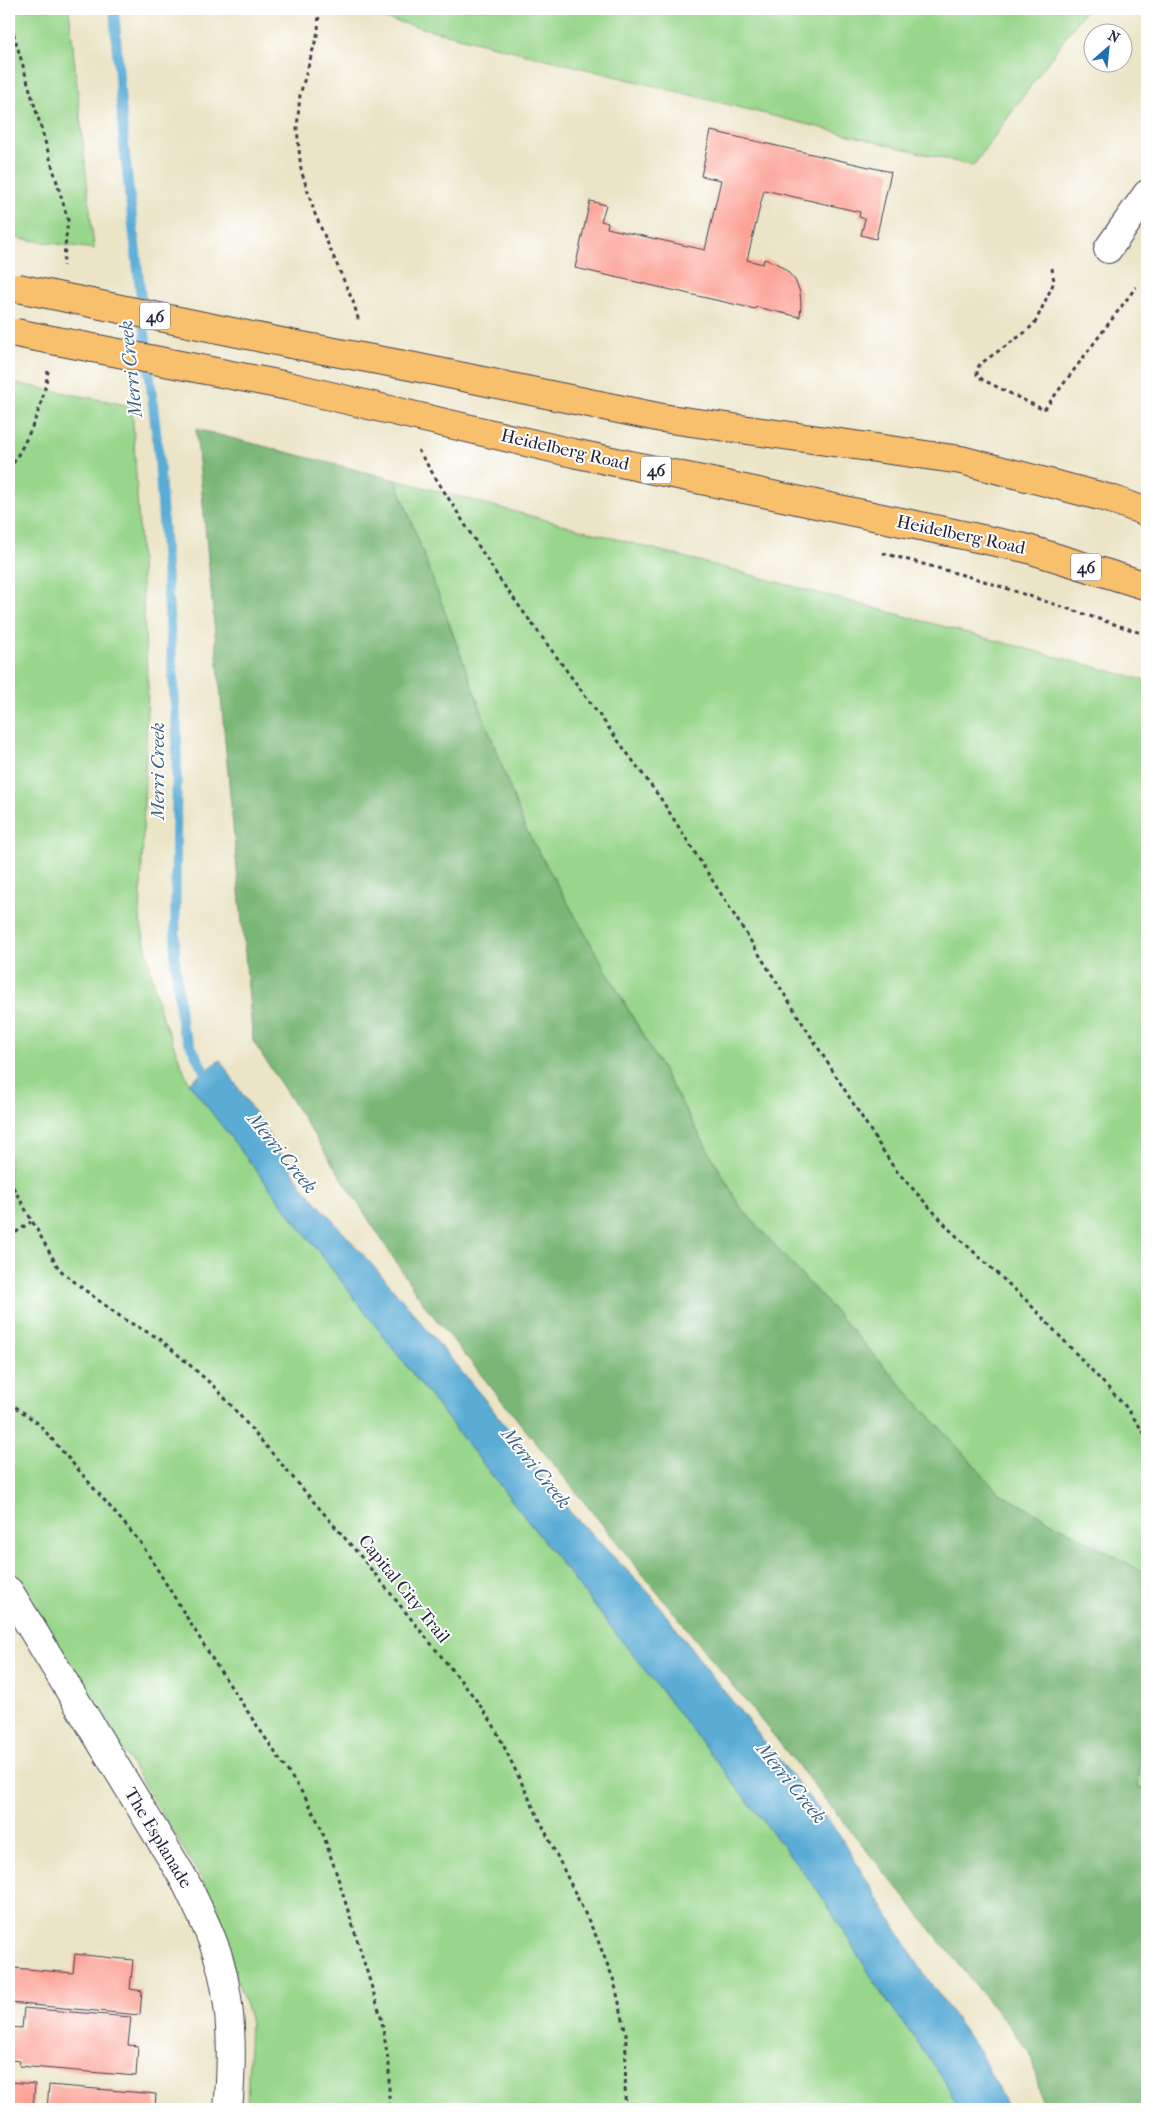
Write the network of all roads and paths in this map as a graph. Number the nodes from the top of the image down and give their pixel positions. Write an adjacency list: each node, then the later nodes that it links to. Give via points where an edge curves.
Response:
1 (318, 9): 9 (path, via 318,32 300,95 297,128 301,170 315,214)
2 (9, 18): 6 (path, via 68,220)
3 (1147, 194): 4 (street)
4 (1108, 249)
5 (1052, 268): 8 (path, via 1054,282 1036,321 977,369 977,375 983,380 1044,410)
6 (62, 273)
7 (14, 287): 14 (main road, 46, bridge, via 662,418 961,460)
8 (1136, 287)
9 (359, 322)
10 (13, 332): 15 (main road, Heidelberg Road / 46, bridge, via 288,386 573,453 1025,548)
11 (49, 368): 13 (path, via 37,420)
12 (418, 449): 20 (path, via 500,580 661,799 894,1168 950,1230 1026,1300 1119,1400)
13 (9, 470)
14 (1147, 512)
15 (1147, 586)
16 (9, 1180): 17 (path, Capital City Trail)
17 (31, 1222): 18 (path); 24 (path, Capital City Trail, via 59,1269 125,1320 160,1339 217,1389 362,1558 488,1717 596,1936 614,1981 626,2033)
18 (9, 1237)
19 (9, 1404): 23 (path, via 39,1424 141,1542 215,1663 307,1800 321,1828 382,2017 389,2065)
20 (1147, 1437)
21 (9, 1592): 22 (street, The Esplanade, via 184,1879 203,1917 217,1953 231,2033)
22 (228, 2109)
23 (389, 2109)
24 (625, 2109)

